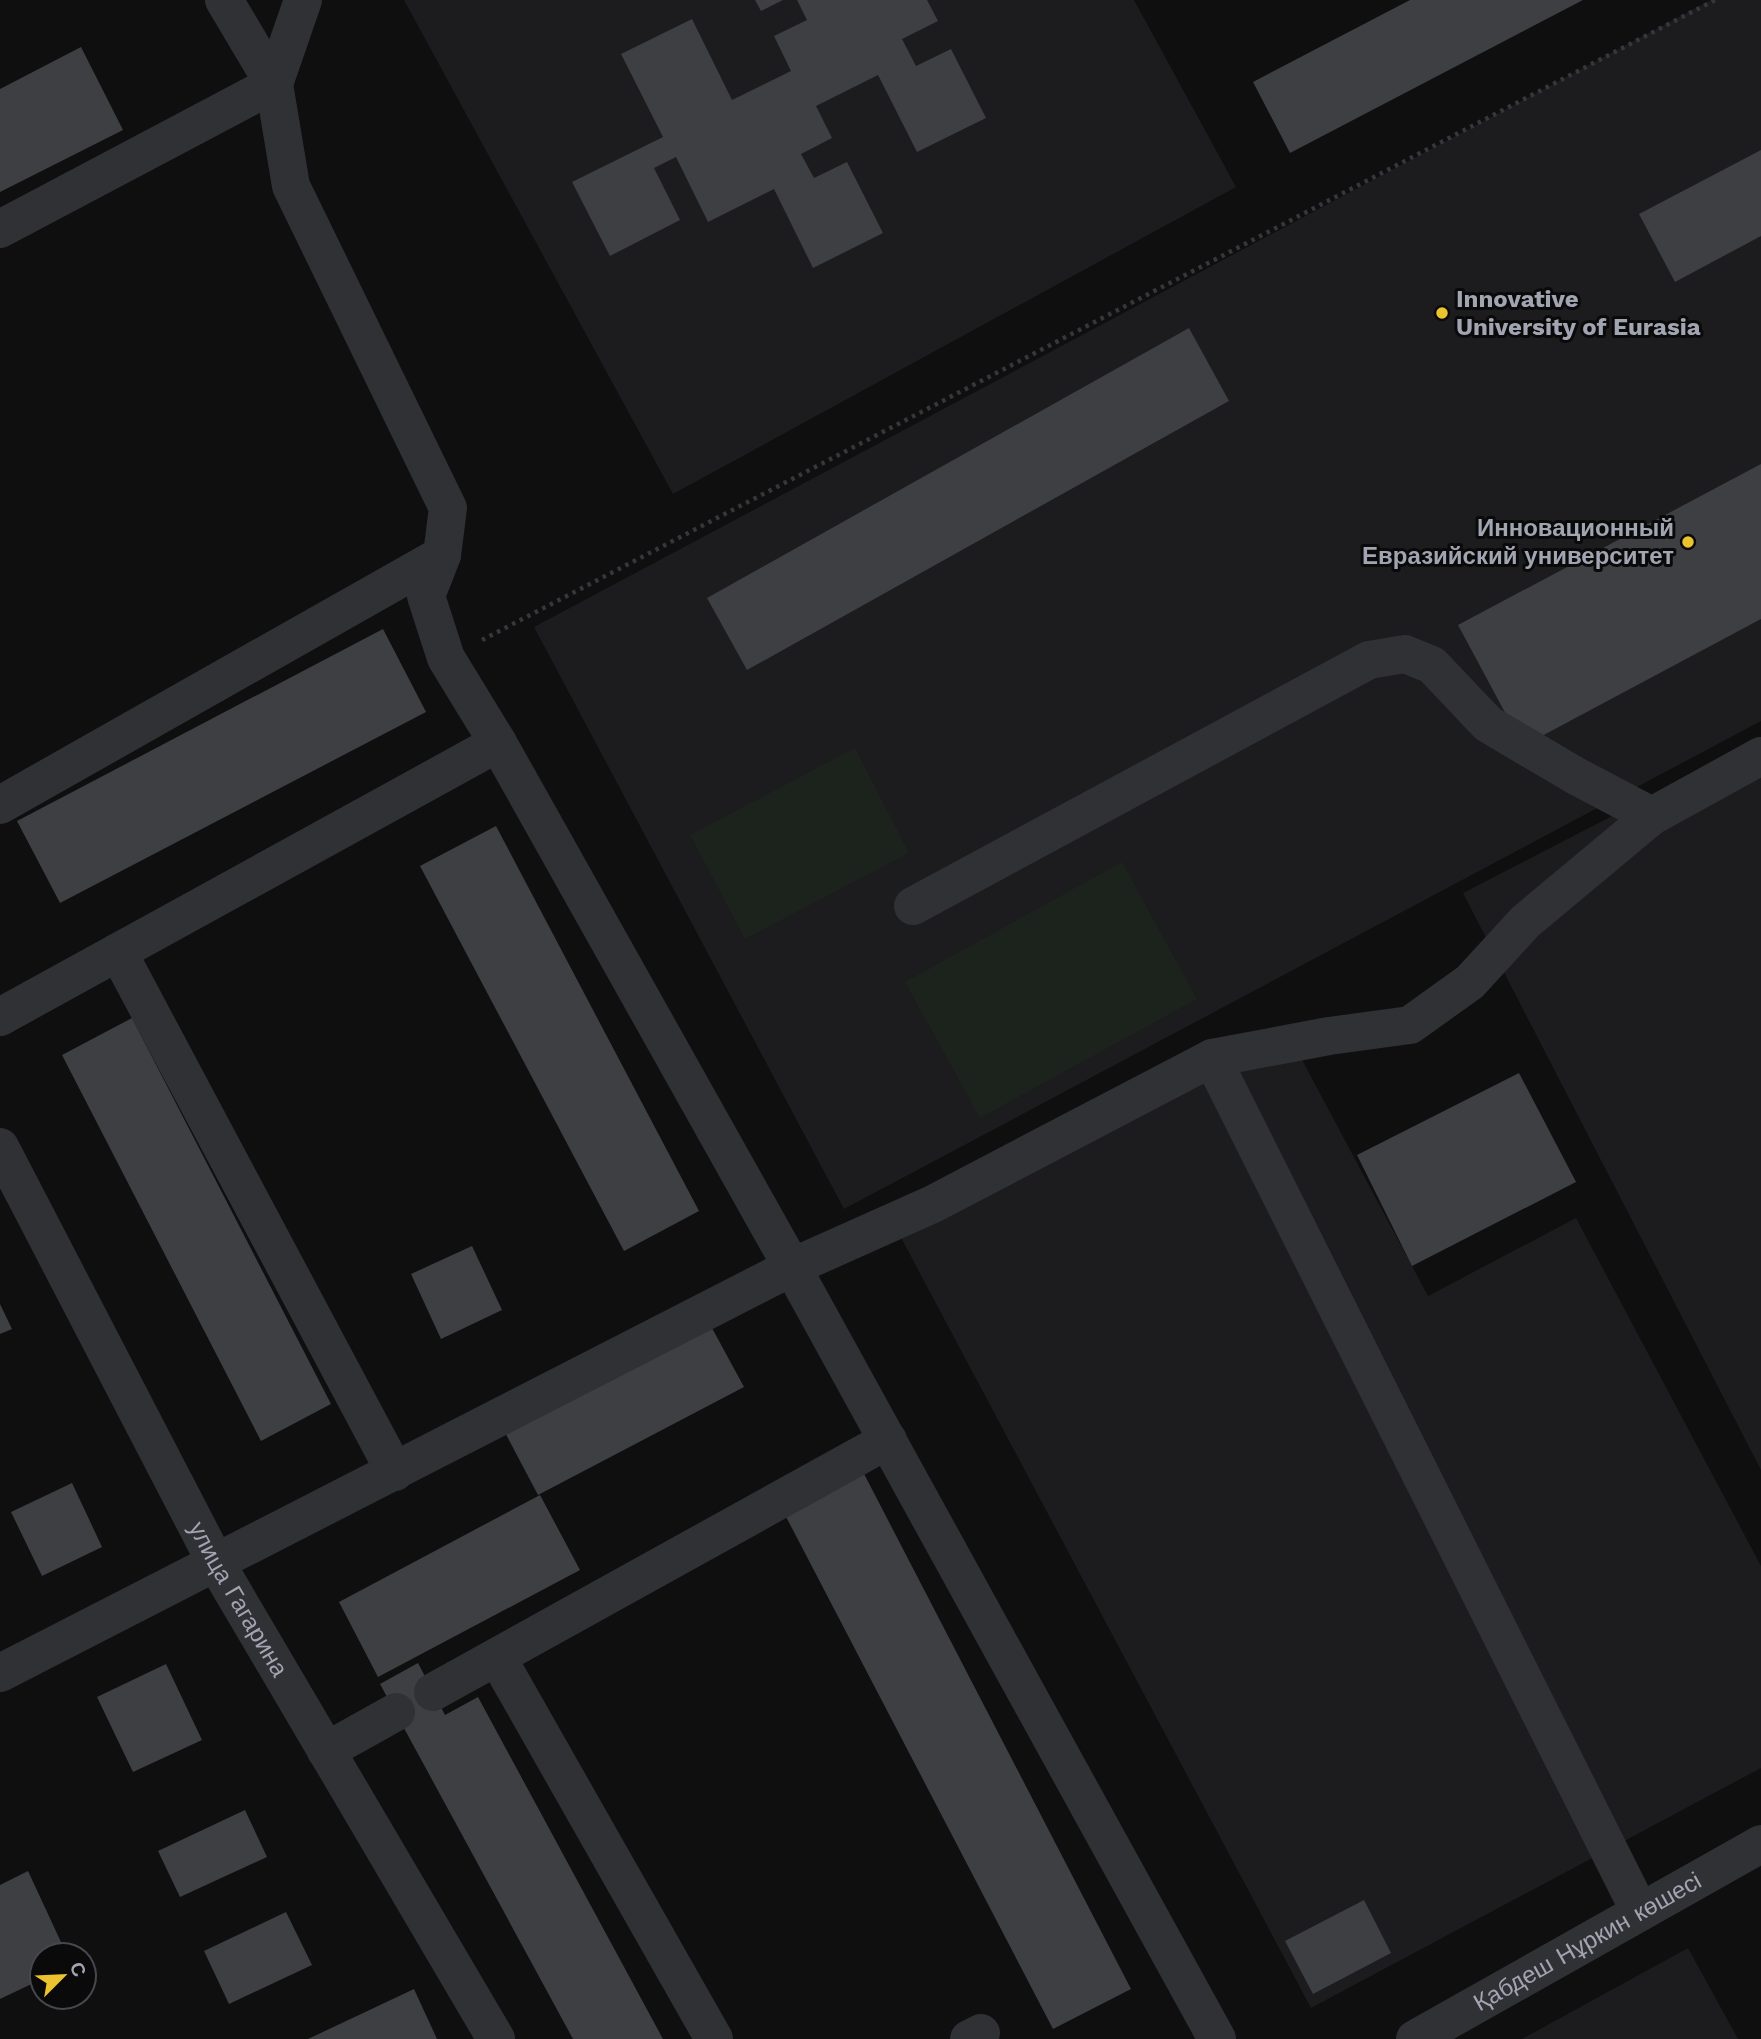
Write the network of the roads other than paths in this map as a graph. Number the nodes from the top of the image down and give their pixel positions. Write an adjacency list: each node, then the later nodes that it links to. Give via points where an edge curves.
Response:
1 (224, 0): 3 (street)
2 (303, 0): 3 (street)
3 (274, 84): 4 (street); 5 (street, via 291,186 448,508)
4 (0, 229)
5 (442, 555): 6 (street, via 426,596 446,658); 8 (street)
6 (498, 743): 11 (street); 15 (street)
7 (1761, 756): 9 (street)
8 (0, 805)
9 (1651, 816): 10 (street, via 1488,724 1432,664 1405,654 1369,660); 13 (street, via 1525,922 1470,982 1410,1025)
10 (913, 906)
11 (118, 952): 12 (street); 17 (street)
12 (0, 1017)
13 (1212, 1058): 15 (street, via 933,1204); 25 (street)
14 (4, 1166): 18 (street, улица Гагарина)
15 (792, 1267): 16 (street); 17 (street)
16 (888, 1440): 19 (street); 28 (street)
17 (395, 1472): 18 (street)
18 (216, 1563): 20 (street); 23 (street, улица Гагарина)
19 (497, 1657): 21 (street); 27 (street)
20 (0, 1673)
21 (433, 1692)
22 (396, 1712): 23 (street)
23 (326, 1751): 26 (street, улица Гагарина)
24 (1761, 1844): 25 (street, Қабдеш Нұркин көшесі)
25 (1640, 1912): 29 (street, Қабдеш Нұркин көшесі)
26 (496, 2039)
27 (714, 2039)
28 (1217, 2039)
29 (1415, 2039)

